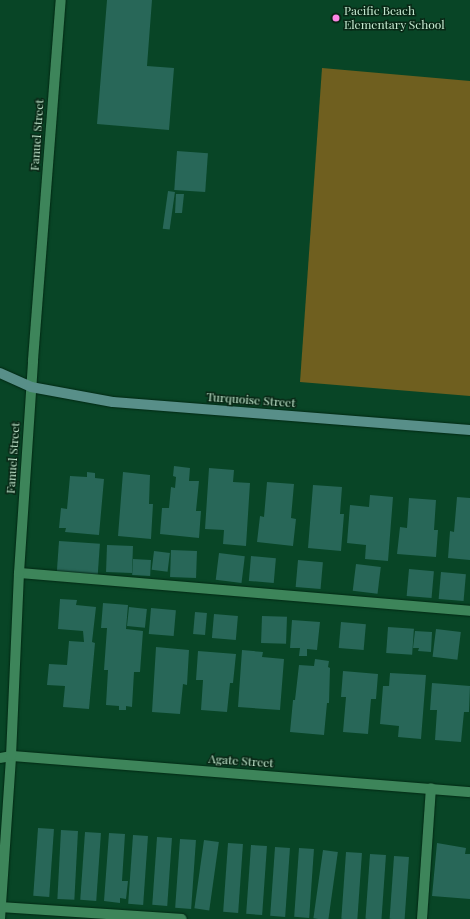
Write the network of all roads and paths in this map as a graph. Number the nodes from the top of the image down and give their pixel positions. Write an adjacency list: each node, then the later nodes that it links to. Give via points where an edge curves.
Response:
1 (61, 0): 3 (street, Fanuel Street)
2 (0, 374): 3 (main road, Turquoise Street)
3 (31, 388): 4 (main road, Turquoise Street, via 113,402); 5 (street, Fanuel Street)
4 (470, 430)
5 (19, 573): 6 (street); 7 (street, Fanuel Street)
6 (470, 611)
7 (11, 756): 8 (street, Agate Street); 9 (street, Agate Street); 11 (street, Fanuel Street)
8 (0, 758)
9 (431, 788): 10 (street, Agate Street); 14 (street)
10 (470, 792)
11 (1, 907): 12 (street, Fanuel Street); 13 (street)
12 (0, 919)
13 (182, 919)
14 (422, 919)

